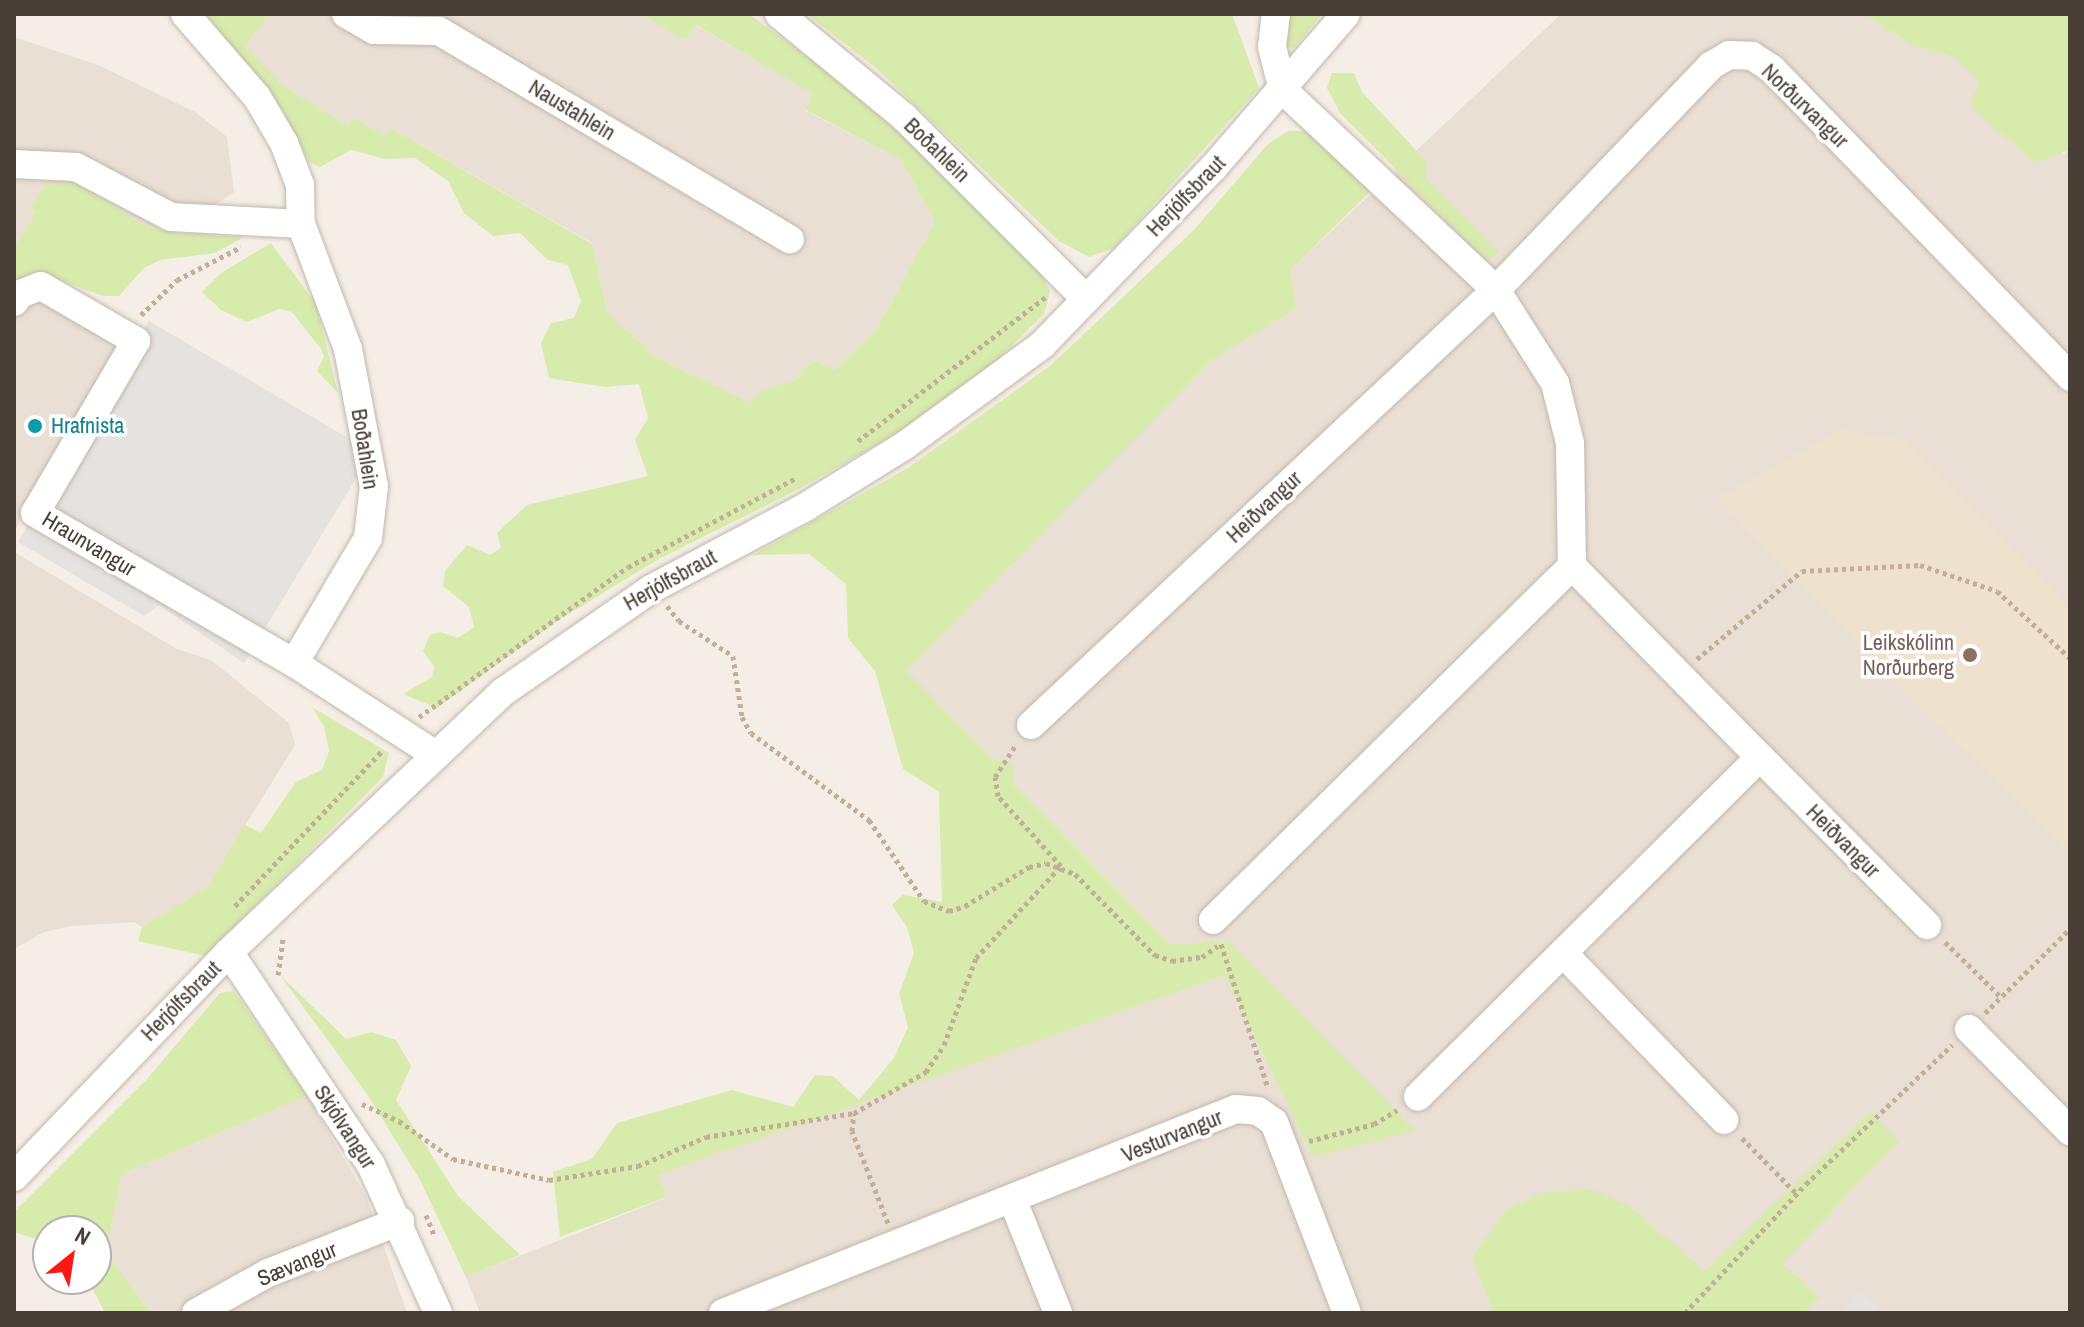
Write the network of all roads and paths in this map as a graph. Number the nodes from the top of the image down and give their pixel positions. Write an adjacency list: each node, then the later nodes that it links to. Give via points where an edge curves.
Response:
1 (185, 14): 9 (street, Boðahlein, via 257,97 284,143 300,185)
2 (346, 14): 10 (street, Naustahlein, via 374,30 439,31)
3 (779, 14): 11 (street, Boðahlein, via 871,87)
4 (1276, 14): 6 (street, via 1272,47)
5 (1346, 14): 6 (street, Herjólfsbraut)
6 (1283, 90): 12 (street); 13 (street, Herjólfsbraut)
7 (14, 164): 8 (street, via 76,167 171,217)
8 (272, 222): 9 (street); 15 (path, via 249,243 177,280)
9 (301, 224): 22 (street, Boðahlein, via 348,349 373,498 368,538)
10 (790, 239)
11 (1065, 278): 13 (street, Boðahlein); 17 (path, via 1020,321)
12 (1496, 290): 16 (street, Norðurvangur, via 1712,65 1729,55 1752,56 1772,69); 19 (street, via 1555,383 1570,443); 24 (street, Heiðvangur)
13 (1086, 299): 20 (street, Herjólfsbraut, via 1042,345 904,446 804,508)
14 (14, 302): 15 (street, via 41,286)
15 (125, 334): 22 (street, Hraunvangur, via 136,341 35,513)
16 (2070, 377)
17 (849, 447)
18 (812, 470): 25 (path, via 628,567)
19 (1572, 566): 23 (street, Heiðvangur); 31 (street)
20 (651, 589): 26 (street, Herjólfsbraut, via 544,660); 28 (path, via 679,621 733,656 742,717 751,733 869,820 924,901 949,911 1029,867)
21 (2070, 658): 23 (path, via 1997,591 1920,565 1802,571)
22 (294, 663): 25 (street, Hraunvangur)
23 (1679, 675): 27 (street, Heiðvangur)
24 (1031, 725): 28 (path, via 995,777 998,796)
25 (401, 731): 26 (street, Hraunvangur)
26 (434, 754): 32 (street, Herjólfsbraut)
27 (1760, 757): 29 (street, Heiðvangur); 33 (street)
28 (1061, 866): 31 (path, via 1155,955 1172,961 1202,957); 38 (path, via 976,958 944,1045 926,1072)
29 (1927, 925): 34 (path)
30 (2070, 929): 34 (path)
31 (1217, 932): 41 (path, via 1266,1072)
32 (229, 952): 42 (street, Herjólfsbraut); 45 (street, Skjólvangur, via 344,1122)
33 (1563, 953): 36 (street); 39 (street)
34 (2001, 997): 35 (path)
35 (1969, 1029): 40 (street); 43 (path)
36 (1418, 1097): 41 (path, via 1374,1124)
37 (362, 1104): 38 (path, via 399,1121 453,1159 549,1180 638,1166 706,1137)
38 (854, 1113): 46 (path, via 852,1131)
39 (1724, 1120): 43 (path)
40 (2070, 1131)
41 (1279, 1135): 44 (street, Vesturvangur, via 1258,1111 1236,1109); 52 (street)
42 (14, 1177)
43 (1797, 1194): 53 (path)
44 (1013, 1201): 46 (street, Vesturvangur); 51 (street)
45 (400, 1221): 48 (street, Sævangur, via 268,1273); 49 (street, Skjólvangur)
46 (897, 1246): 47 (street, Vesturvangur)
47 (770, 1305): 50 (street, Vesturvangur)
48 (196, 1313)
49 (438, 1313)
50 (723, 1313)
51 (1058, 1313)
52 (1347, 1313)
53 (1685, 1313)

